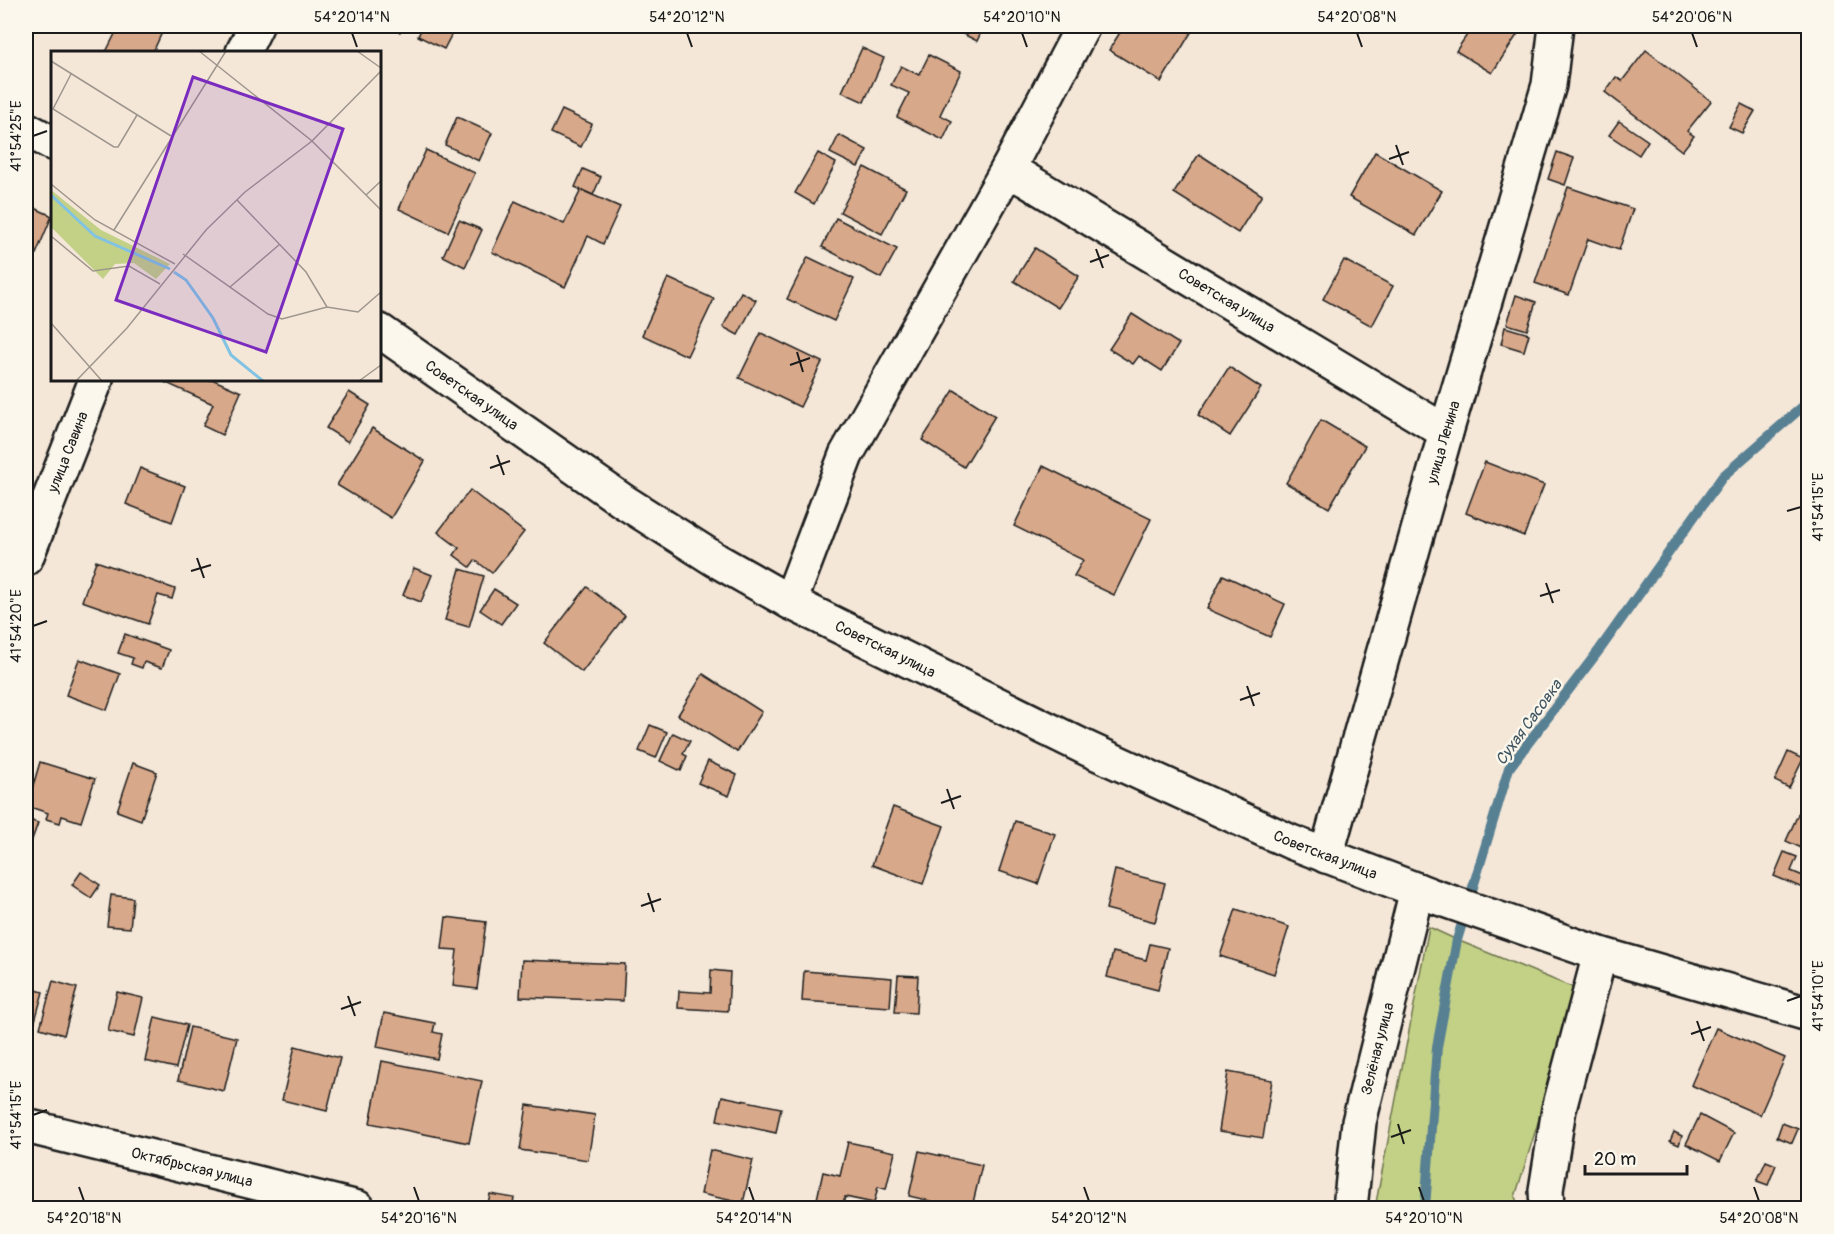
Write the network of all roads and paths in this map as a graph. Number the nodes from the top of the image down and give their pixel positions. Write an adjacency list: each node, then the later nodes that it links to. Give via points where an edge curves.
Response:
1 (256, 26): 4 (street)
2 (1083, 26): 7 (street)
3 (1556, 26): 10 (street, улица Ленина, via 1549,85)
4 (244, 51)
5 (26, 129): 6 (street)
6 (51, 142)
7 (1008, 169): 10 (street, Советская улица); 12 (street, via 846,455)
8 (381, 331): 12 (street, Советская улица, via 623,501)
9 (96, 381): 11 (street, улица Савина)
10 (1446, 432): 13 (street, улица Ленина)
11 (26, 558)
12 (790, 602): 13 (street, Советская улица, via 1088,749)
13 (1326, 856): 14 (street, Советская улица)
14 (1424, 893): 15 (street, Советская улица); 19 (street, Зелёная улица, via 1359,1122)
15 (1600, 954): 16 (street); 20 (street, via 1559,1109 1546,1190)
16 (1809, 1014)
17 (26, 1126): 18 (street, Октябрьская улица)
18 (358, 1209)
19 (1350, 1209)
20 (1547, 1209)

